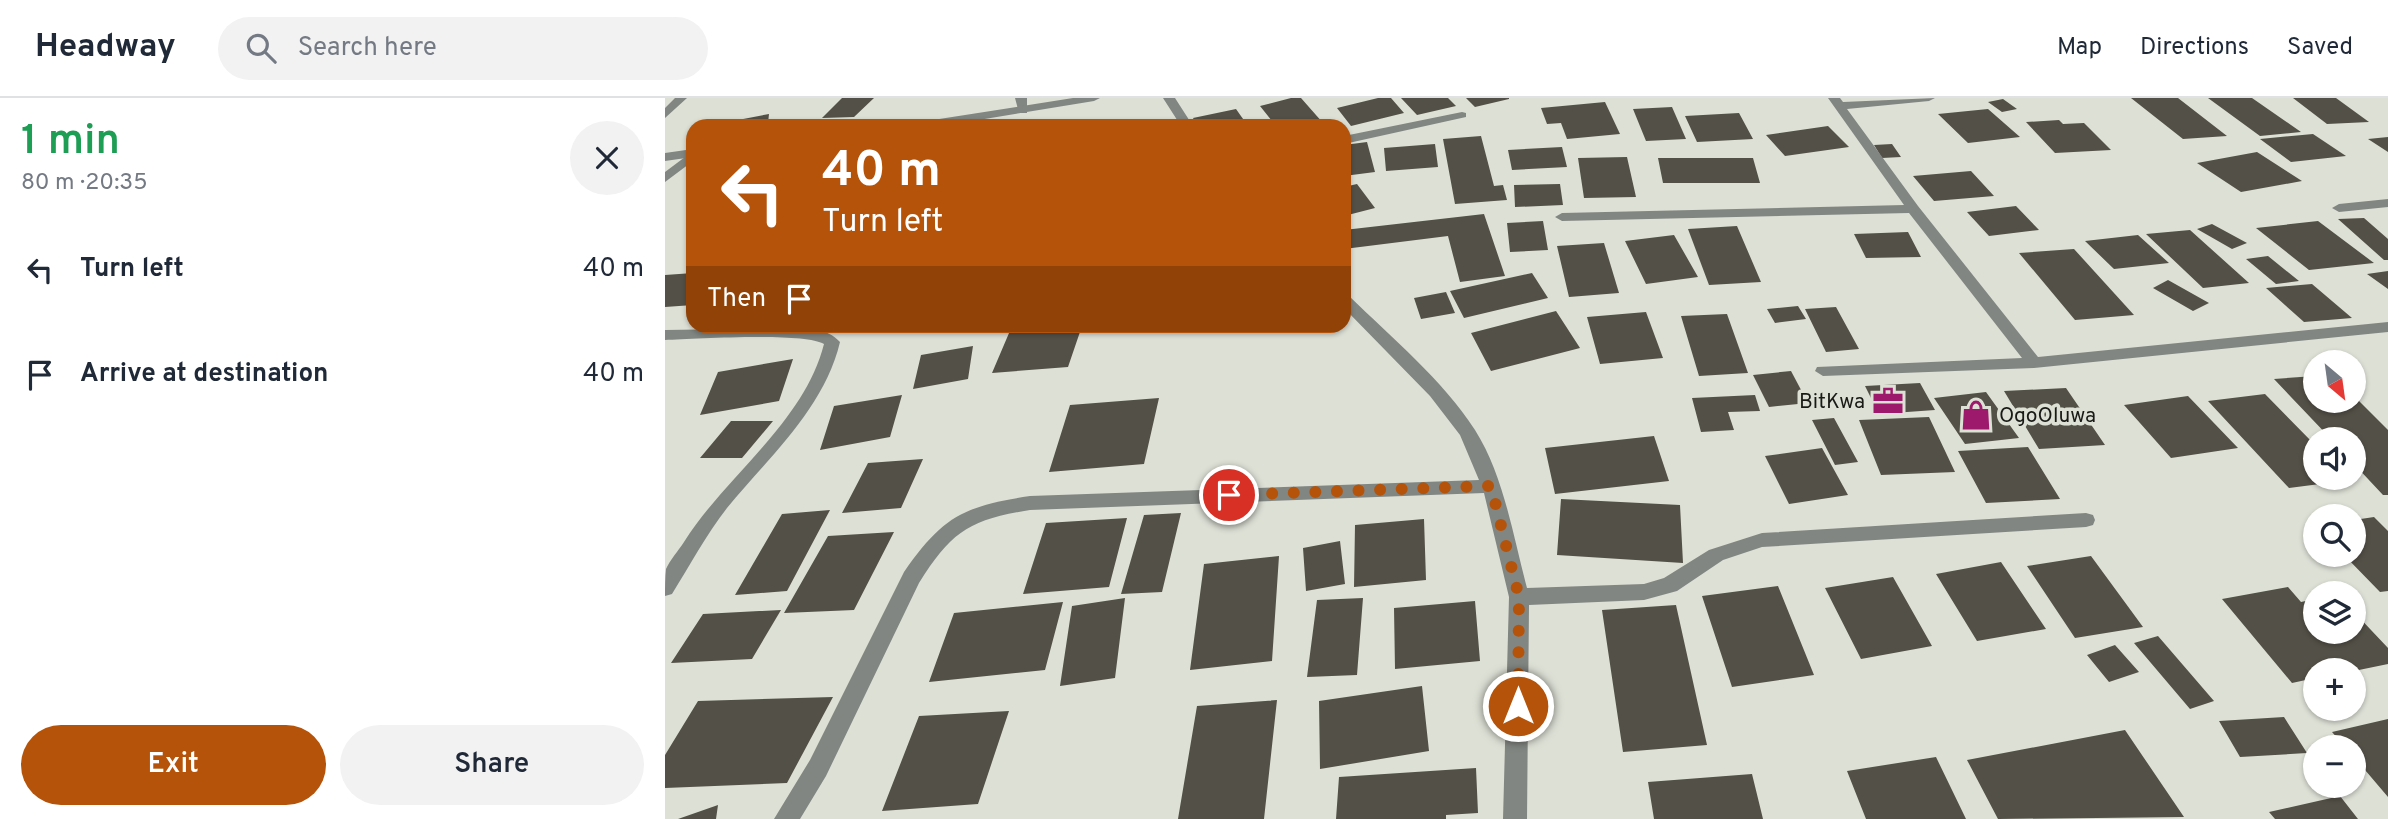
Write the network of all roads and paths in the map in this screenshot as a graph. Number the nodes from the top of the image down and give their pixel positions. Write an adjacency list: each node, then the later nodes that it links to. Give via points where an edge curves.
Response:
1 (681, 98): 9 (street)
2 (1021, 98): 7 (street)
3 (1094, 98): 7 (street)
4 (1169, 98): 11 (street)
5 (1929, 98): 6 (street)
6 (1837, 102): 19 (street)
7 (1023, 111): 10 (street)
8 (1462, 115): 12 (street)
9 (665, 116)
10 (968, 119)
11 (1182, 119)
12 (1351, 139)
13 (686, 155): 14 (street)
14 (665, 157)
15 (686, 160): 16 (street)
16 (665, 178)
17 (2388, 203): 18 (street)
18 (2339, 208)
19 (1913, 209): 20 (street); 24 (street)
20 (1562, 217)
21 (1351, 306): 26 (street, via 1436,391 1468,433)
22 (2388, 327): 24 (street)
23 (665, 335): 28 (street, via 789,333 820,335 832,342 831,359 787,428 720,505)
24 (2034, 363): 25 (street)
25 (1823, 371)
26 (1491, 486): 29 (street); 30 (street, via 1030,503 986,510 949,530 927,554 818,768)
27 (2085, 520): 29 (street, via 1762,540 1716,555 1670,585 1644,592)
28 (665, 588)
29 (1519, 597): 31 (street)
30 (786, 819)
31 (1515, 819)

